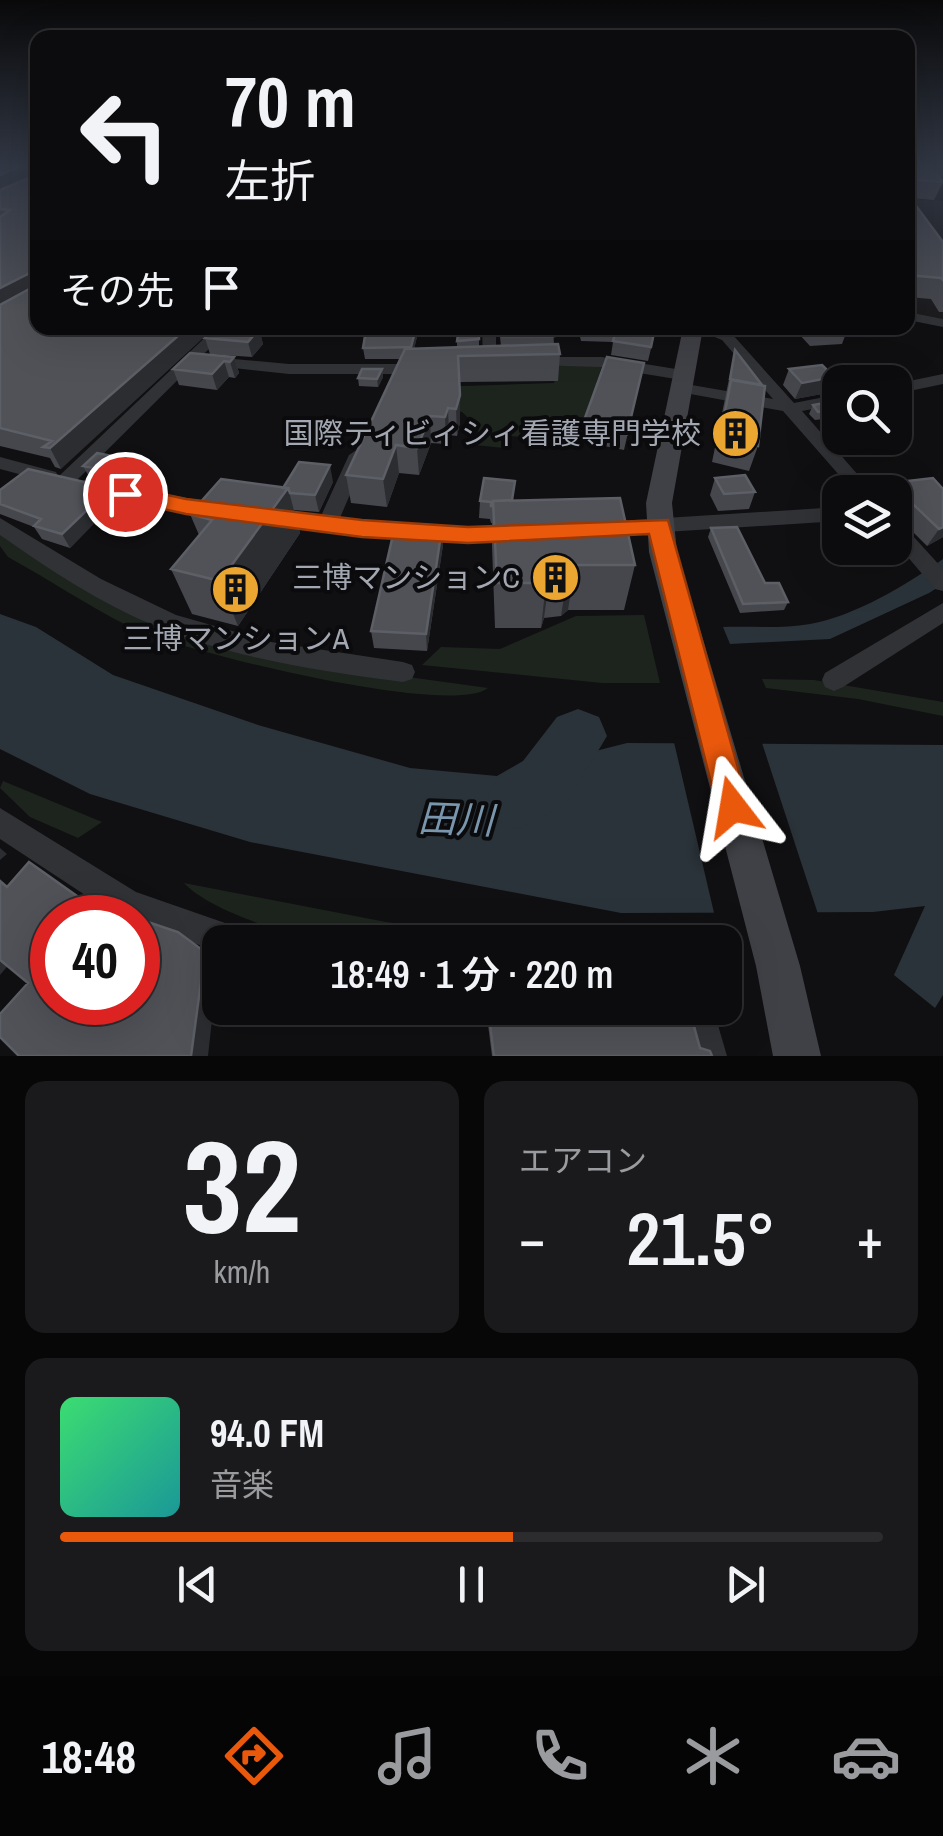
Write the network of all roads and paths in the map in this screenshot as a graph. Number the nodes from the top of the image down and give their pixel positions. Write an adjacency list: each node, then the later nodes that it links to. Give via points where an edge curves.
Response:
1 (915, 317): 2 (street)
2 (943, 323)
3 (216, 335): 7 (street)
4 (488, 335): 10 (street, via 484,364 602,362)
5 (694, 335): 10 (street)
6 (720, 335): 13 (street)
7 (190, 360): 8 (street, via 394,378); 17 (street)
8 (446, 368)
9 (943, 379): 11 (street)
10 (681, 382): 13 (street); 21 (street)
11 (912, 385)
12 (822, 403): 13 (street)
13 (794, 408): 16 (street)
14 (366, 439): 20 (street)
15 (0, 463): 17 (street)
16 (850, 475)
17 (65, 481): 20 (street)
18 (822, 515): 21 (street)
19 (0, 525): 27 (street, via 87,583 191,631 296,658)
20 (326, 526): 23 (street, via 468,535)
21 (660, 526): 22 (street); 33 (street)
22 (584, 530)
23 (545, 532)
24 (912, 548): 25 (street)
25 (943, 584)
26 (943, 612): 28 (street)
27 (403, 672)
28 (834, 680)
29 (0, 822): 30 (street, via 128,905)
30 (202, 930)
31 (701, 1025): 32 (street)
32 (710, 1056)
33 (797, 1056)

